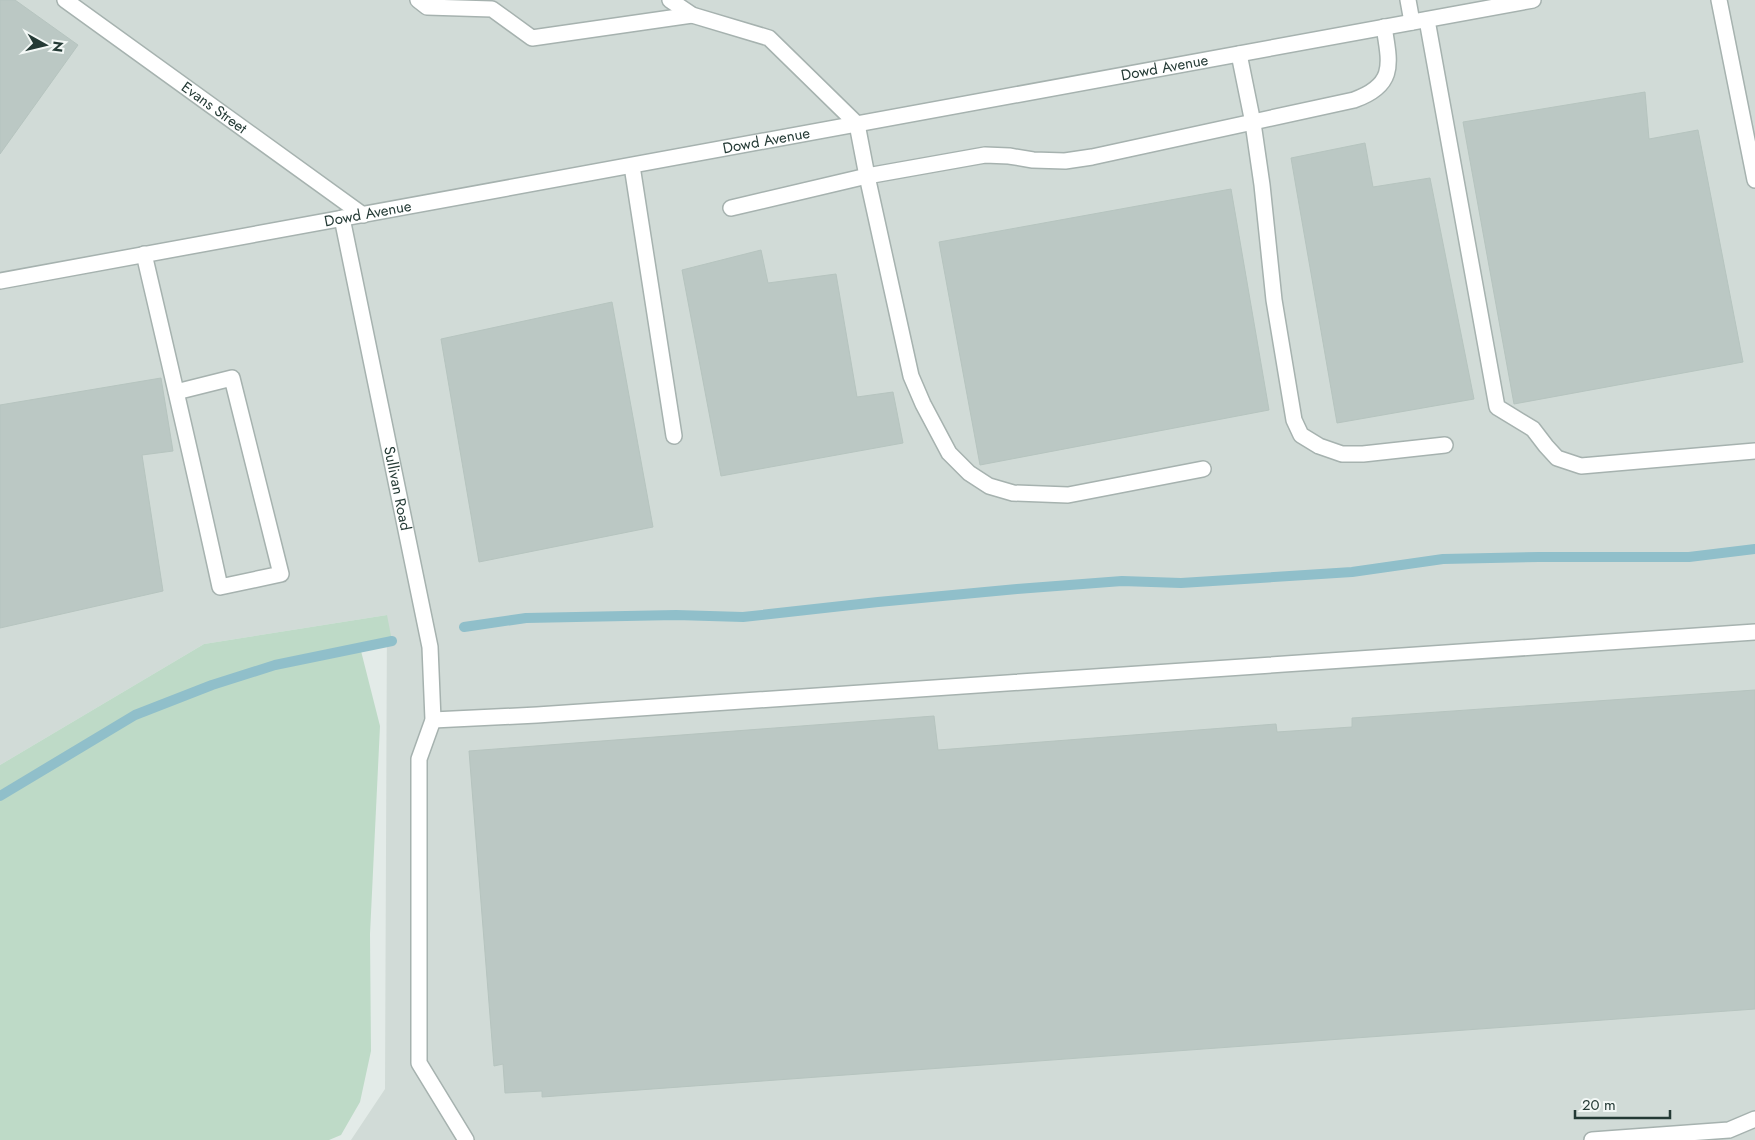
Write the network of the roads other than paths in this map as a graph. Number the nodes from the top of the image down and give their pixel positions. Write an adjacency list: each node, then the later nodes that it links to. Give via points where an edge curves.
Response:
1 (65, 0): 17 (street, Evans Street)
2 (418, 0): 7 (street, via 427,7 492,9 532,38)
3 (670, 0): 7 (street)
4 (1408, 0): 8 (street)
5 (1533, 0): 8 (street, Dowd Avenue)
6 (1718, 0): 15 (street)
7 (692, 15): 12 (street, via 769,38)
8 (1420, 21): 9 (street, Dowd Avenue); 24 (street, via 1497,407 1533,429 1558,458 1581,466)
9 (1384, 27): 10 (street, Dowd Avenue); 11 (street, via 1388,72 1380,85 1367,95)
10 (1239, 54): 11 (street); 12 (street, Dowd Avenue)
11 (1253, 123): 14 (street, via 1065,161 985,155); 23 (street, via 1274,300 1294,420 1301,434 1319,446 1342,454)
12 (857, 124): 13 (street, Dowd Avenue); 14 (street)
13 (632, 166): 17 (street, Dowd Avenue); 22 (street)
14 (867, 176): 16 (street); 25 (street, via 911,376 949,453 969,472 989,486 1013,493 1068,495)
15 (1755, 180)
16 (731, 208)
17 (363, 215): 18 (street, Dowd Avenue)
18 (342, 218): 19 (street, Dowd Avenue); 27 (street, Sullivan Road, via 430,647)
19 (144, 254): 20 (street, Dowd Avenue); 21 (street)
20 (0, 281)
21 (176, 392): 21 (street, via 220,588 281,574 232,378)
22 (674, 436)
23 (1445, 445)
24 (1755, 451)
25 (1203, 469)
26 (1755, 632): 27 (street)
27 (433, 720): 29 (street, Sullivan Road, via 419,759 419,1063)
28 (1755, 1119): 30 (street, via 1729,1130)
29 (466, 1140)
30 (1592, 1140)

